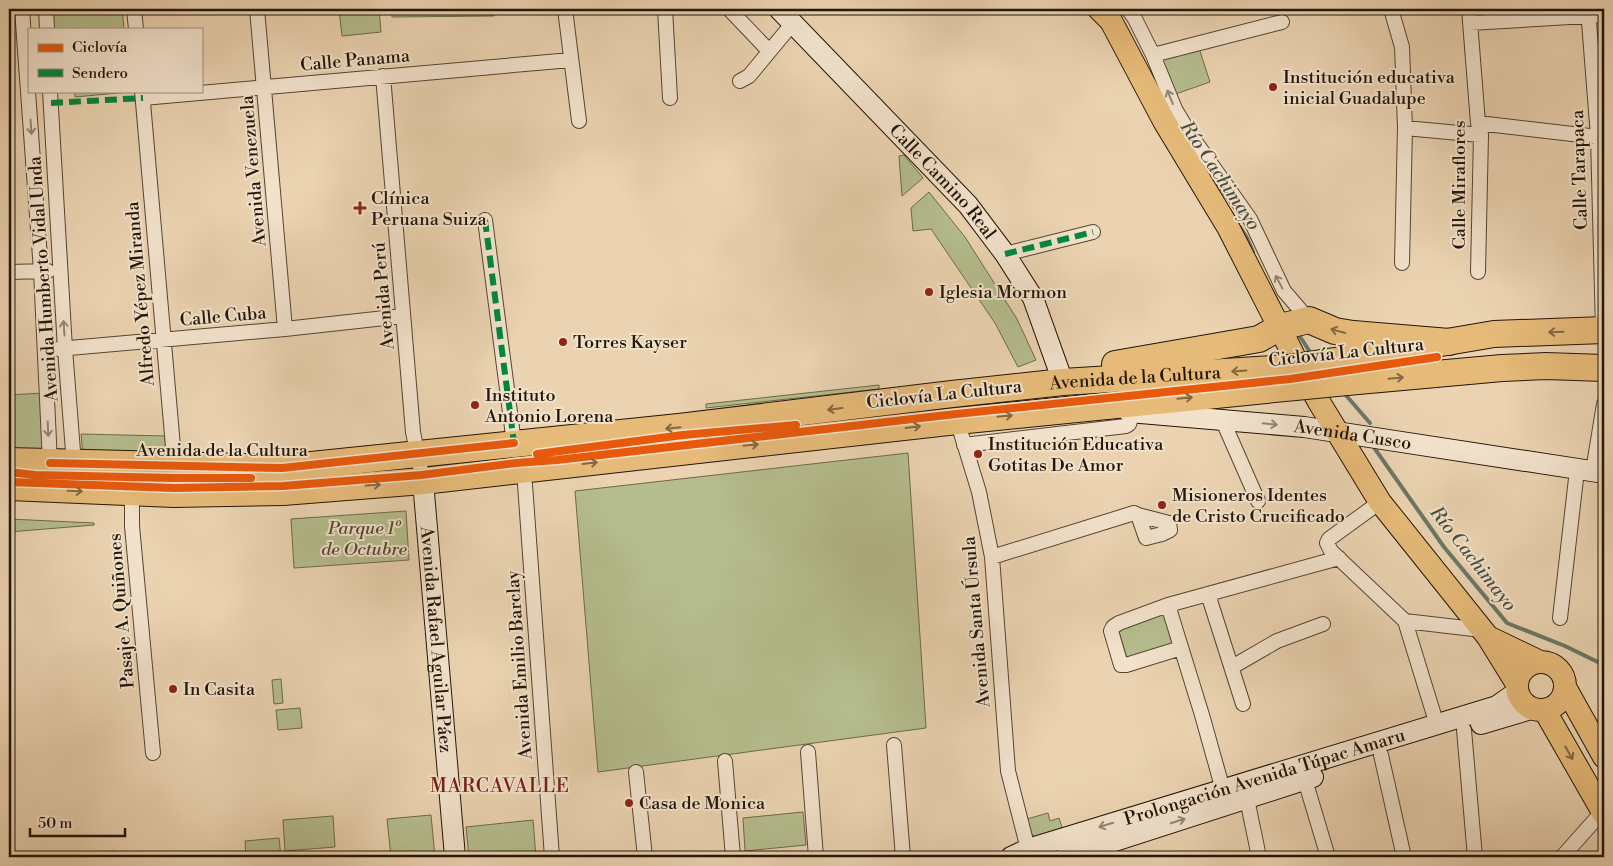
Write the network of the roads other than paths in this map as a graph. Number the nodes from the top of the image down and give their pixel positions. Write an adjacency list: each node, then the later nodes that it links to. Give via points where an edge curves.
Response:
1 (22, 9): 26 (street, Avenida Humberto Vidal Unda, one-way to 26)
2 (46, 9): 17 (street)
3 (134, 9): 18 (street)
4 (257, 9): 24 (street, Avenida Venezuela)
5 (565, 9): 21 (street)
6 (665, 9): 31 (street)
7 (729, 9): 19 (street)
8 (779, 9): 16 (street, Calle Camino Real)
9 (1099, 9): 46 (main road, via 1111,21 1164,121 1228,227)
10 (1128, 9): 20 (street)
11 (1391, 9): 33 (street, via 1402,47)
12 (1588, 12): 13 (street); 14 (street); 35 (street, Calle Tarapaca)
13 (1604, 15)
14 (1469, 16): 34 (street, Calle Miraflores)
15 (1282, 22): 20 (street)
16 (792, 23): 19 (street); 39 (street, Calle Camino Real, via 968,205)
17 (47, 28)
18 (136, 28)
19 (769, 51): 23 (street)
20 (1153, 55): 46 (street, one-way to 20, via 1260,236 1175,109)
21 (571, 60): 22 (street, Calle Panama); 32 (street)
22 (383, 76): 24 (street, Calle Panama); 45 (street, Avenida Perú)
23 (740, 82)
24 (264, 87): 25 (street, Calle Panama); 47 (street, Avenida Venezuela)
25 (202, 91)
26 (28, 92)
27 (28, 92): 41 (street, Avenida Humberto Vidal Unda, one-way to 41)
28 (50, 92): 42 (street, Avenida Humberto Vidal Unda)
29 (177, 92): 30 (street, Calle Panama)
30 (142, 94): 49 (street, Alfredo Yépez Miranda)
31 (670, 98)
32 (579, 120)
33 (1405, 128): 34 (street); 40 (street)
34 (1480, 129): 35 (street); 44 (street, Calle Miraflores)
35 (1598, 137): 36 (street, Calle Tarapaca)
36 (1602, 171): 48 (street, Calle Tarapaca)
37 (485, 220): 67 (street)
38 (1093, 232): 39 (street)
39 (1005, 254): 56 (street, Calle Camino Real, via 1033,298)
40 (1402, 263)
41 (41, 271): 42 (street); 43 (street); 52 (street, Avenida Humberto Vidal Unda)
42 (60, 271): 51 (street, Avenida Humberto Vidal Unda, one-way to 42)
43 (9, 272)
44 (1478, 272)
45 (403, 316): 47 (street, Calle Cuba); 68 (street, Avenida Perú)
46 (1294, 323): 50 (highway, one-way to 46, via 1353,334); 54 (main road); 56 (highway, via 1259,339 1098,368)
47 (285, 329): 49 (street, Calle Cuba)
48 (1604, 330): 50 (highway, Avenida de la Cultura, one-way to 50, via 1494,334)
49 (162, 340): 51 (street, Calle Cuba); 72 (street, Alfredo Yépez Miranda)
50 (1449, 342): 55 (highway, Avenida de la Cultura)
51 (65, 349): 52 (street, Calle Cuba); 70 (street, Avenida Humberto Vidal Unda)
52 (45, 350): 70 (street, Avenida Humberto Vidal Unda, one-way to 70)
53 (1604, 368): 55 (highway, Avenida de la Cultura, one-way to 53, via 1546,366)
54 (1292, 370): 55 (highway, Avenida de la Cultura, bridge); 56 (highway, Avenida de la Cultura, one-way to 56); 59 (highway, Avenida de la Cultura, one-way to 54); 63 (main road)
55 (1344, 371)
56 (1063, 382): 57 (highway, Avenida de la Cultura)
57 (952, 394): 60 (highway, Avenida de la Cultura, one-way to 60); 64 (street, Avenida Santa Úrsula)
58 (1604, 404): 75 (street)
59 (1100, 406): 61 (street, Avenida Cusco); 64 (highway, Avenida de la Cultura, one-way to 59)
60 (806, 412): 65 (highway, Avenida de la Cultura, one-way to 65); 66 (highway)
61 (1133, 413): 62 (street, Avenida Cusco); 64 (street, via 1126,426)
62 (1222, 419): 63 (street, Avenida Cusco, one-way to 63); 80 (street)
63 (1337, 432): 75 (street, Avenida Cusco); 81 (main road)
64 (961, 433): 66 (highway, Avenida de la Cultura, one-way to 64); 83 (street, Avenida Santa Úrsula, via 979,492)
65 (554, 439): 67 (highway, Avenida de la Cultura); 73 (highway)
66 (810, 439): 73 (highway, Avenida de la Cultura, one-way to 66)
67 (514, 443): 68 (highway, Avenida de la Cultura)
68 (417, 454): 72 (highway, Avenida de la Cultura, via 282,468); 76 (street, Avenida Perú)
69 (9, 461): 70 (highway, Avenida de la Cultura)
70 (62, 464): 71 (highway, Avenida de la Cultura)
71 (132, 466): 72 (highway, Avenida de la Cultura); 78 (street, Pasaje A. Quiñones)
72 (174, 466): 79 (street, Alfredo Yépez Miranda)
73 (557, 467): 74 (highway, Avenida de la Cultura)
74 (524, 471): 76 (highway, Avenida de la Cultura); 112 (street, Avenida Emilio Barclay)
75 (1592, 471): 87 (street)
76 (423, 482): 79 (highway, Avenida de la Cultura, one-way to 76, via 283,492); 111 (street, Avenida Rafael Aguilar Páez)
77 (9, 487): 78 (highway, Avenida de la Cultura, one-way to 78)
78 (132, 493): 79 (highway, Avenida de la Cultura); 101 (street, Pasaje A. Quiñones, via 132,526)
79 (174, 494)
80 (1258, 502)
81 (1380, 502): 84 (street, via 1328,539 1328,546); 90 (main road)
82 (1138, 515): 83 (street, via 1134,512)
83 (992, 558): 110 (street, Avenida Santa Úrsula, via 1008,771)
84 (1339, 558): 85 (street); 88 (street)
85 (1208, 594): 86 (street); 93 (street)
86 (1168, 605): 91 (street); 91 (street, via 1113,627 1111,631 1119,660 1121,665 1126,665)
87 (1560, 618)
88 (1405, 622): 90 (street); 97 (street)
89 (1323, 624): 93 (street, via 1277,641)
90 (1485, 633): 92 (main road); 95 (main road)
91 (1181, 648): 107 (street)
92 (1540, 662): 94 (main road, via 1558,669); 95 (main road, via 1526,667 1521,673)
93 (1232, 667): 96 (street)
94 (1565, 687): 95 (main road, via 1560,702 1553,708); 103 (main road)
95 (1527, 699): 97 (street, Prolongación Avenida Túpac Amaru); 98 (street, Prolongación Avenida Túpac Amaru); 109 (main road, one-way to 109)
96 (1243, 704)
97 (1437, 724): 107 (street, Prolongación Avenida Túpac Amaru)
98 (1464, 730): 102 (street, Prolongación Avenida Túpac Amaru); 121 (street)
99 (894, 745): 116 (street)
100 (808, 752): 115 (street)
101 (153, 753)
102 (1381, 755): 106 (street, Prolongación Avenida Túpac Amaru); 120 (street)
103 (1604, 757)
104 (725, 761): 114 (street)
105 (636, 772): 113 (street)
106 (1305, 780): 108 (street, Prolongación Avenida Túpac Amaru); 119 (street)
107 (1222, 790): 110 (street, Prolongación Avenida Túpac Amaru, one-way to 110)
108 (1247, 799): 117 (street, Prolongación Avenida Túpac Amaru, one-way to 108); 118 (street)
109 (1603, 812): 122 (street)
110 (1020, 853)
111 (454, 857)
112 (552, 857)
113 (646, 857)
114 (733, 857)
115 (816, 857)
116 (900, 857)
117 (1064, 857)
118 (1259, 857)
119 (1328, 857)
120 (1404, 857)
121 (1475, 857)
122 (1562, 857)

